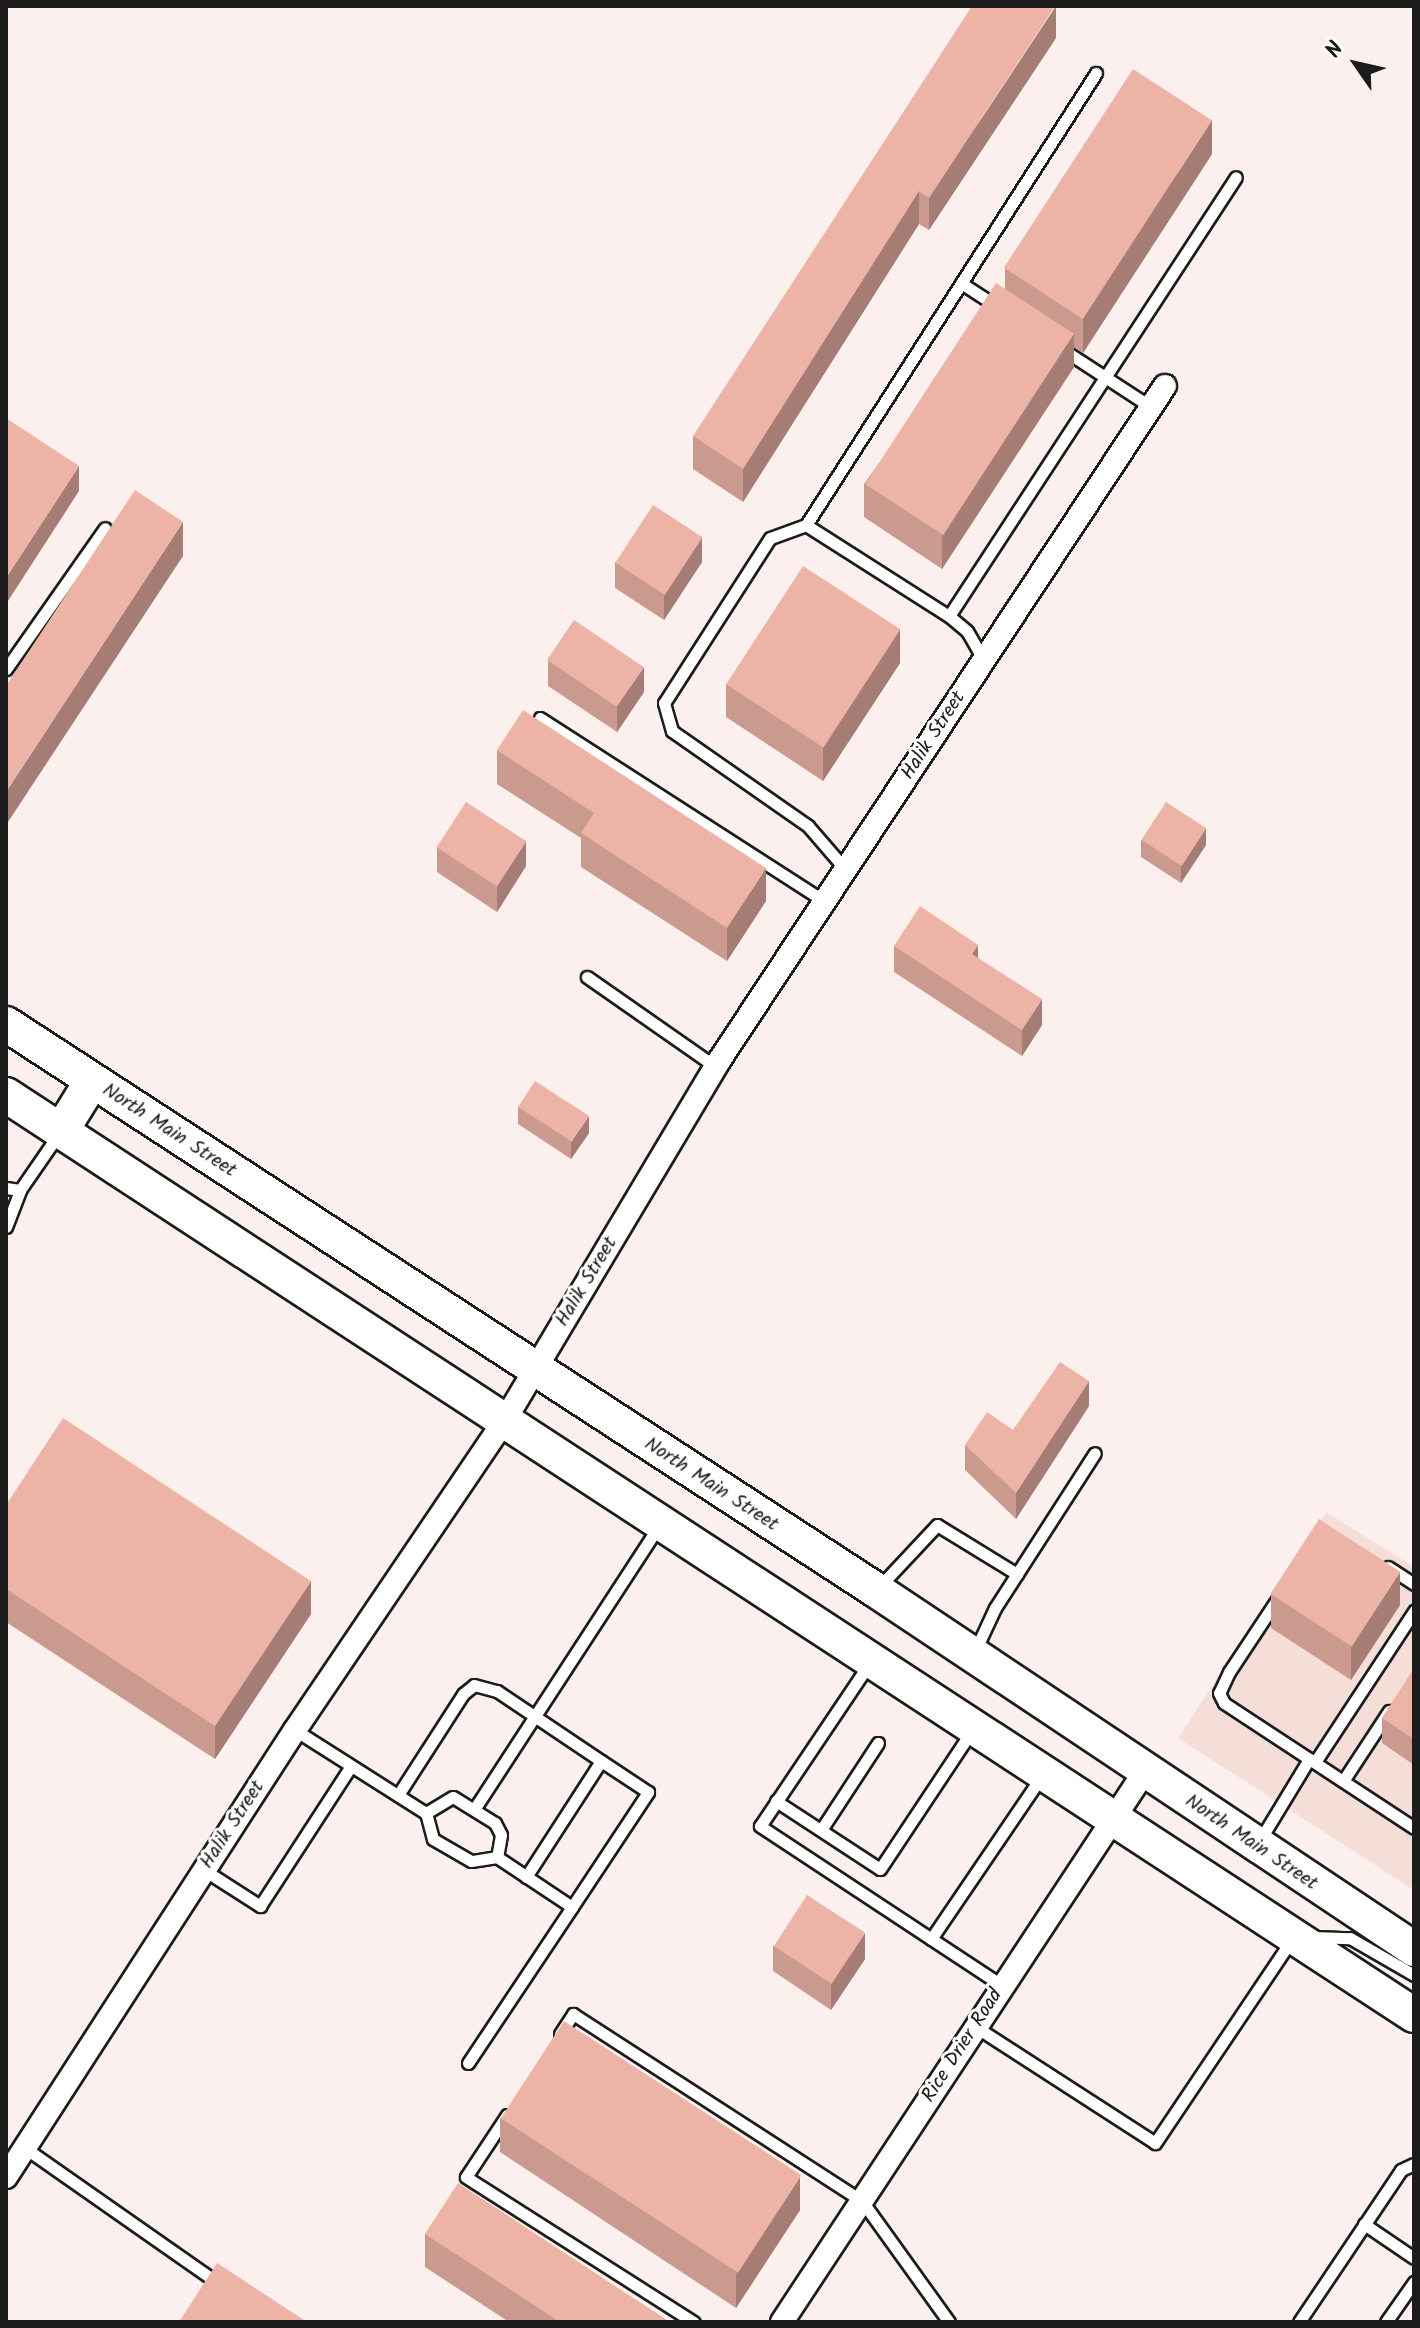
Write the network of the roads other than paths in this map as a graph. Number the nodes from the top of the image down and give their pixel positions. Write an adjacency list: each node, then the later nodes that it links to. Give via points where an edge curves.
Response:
1 (1096, 73): 3 (lane)
2 (1236, 177): 6 (lane)
3 (961, 283): 4 (lane); 9 (lane)
4 (1014, 317)
5 (1053, 343): 6 (lane)
6 (1105, 377): 8 (lane); 11 (lane)
7 (1165, 386): 8 (street, Halik Street)
8 (1151, 407): 12 (street, Halik Street)
9 (806, 525): 11 (lane); 15 (lane, via 770,538 664,703 672,731 808,826)
10 (105, 528): 13 (lane)
11 (949, 616): 12 (lane, via 967,631)
12 (984, 661): 15 (street, Halik Street)
13 (6, 669)
14 (540, 718): 16 (lane)
15 (846, 870): 16 (street, Halik Street)
16 (825, 902): 19 (street, Halik Street)
17 (587, 977): 19 (lane)
18 (6, 1024): 20 (main road, North Main Street)
19 (716, 1067): 26 (street, Halik Street)
20 (92, 1081): 22 (main road); 26 (main road, North Main Street)
21 (6, 1095): 22 (main road)
22 (61, 1131): 24 (lane); 27 (main road)
23 (6, 1188): 24 (lane)
24 (20, 1190): 25 (lane)
25 (6, 1227)
26 (535, 1369): 27 (street, Halik Street); 34 (main road, North Main Street)
27 (505, 1420): 29 (main road); 41 (street, Halik Street)
28 (1095, 1453): 31 (lane)
29 (661, 1523): 37 (main road); 39 (lane)
30 (1376, 1559): 33 (lane)
31 (1017, 1574): 34 (lane, via 937,1525); 36 (lane)
32 (1290, 1579): 44 (lane, via 1219,1693 1224,1703)
33 (1414, 1584)
34 (876, 1590): 36 (main road, North Main Street)
35 (1414, 1611): 44 (lane)
36 (973, 1655): 46 (main road, North Main Street)
37 (872, 1660): 40 (main road); 50 (lane)
38 (1398, 1697): 48 (lane)
39 (535, 1716): 43 (lane); 49 (lane, via 486,1685 474,1685); 51 (lane)
40 (974, 1727): 47 (main road); 55 (lane, via 880,1869)
41 (295, 1730): 45 (lane); 58 (street, Halik Street)
42 (878, 1743): 55 (lane)
43 (601, 1761): 59 (lane); 60 (lane, via 648,1792)
44 (1312, 1761): 48 (lane); 56 (lane)
45 (351, 1766): 49 (lane); 58 (lane, via 260,1906)
46 (1145, 1771): 53 (street, Rice Drier Road); 56 (main road, North Main Street)
47 (1044, 1772): 53 (main road); 62 (lane)
48 (1343, 1781): 54 (lane)
49 (398, 1795): 52 (lane)
50 (776, 1801): 55 (lane); 62 (lane, via 760,1826)
51 (475, 1808): 52 (lane, via 453,1797); 57 (lane, via 495,1823 501,1835)
52 (426, 1813): 57 (lane, via 433,1839 471,1861)
53 (1115, 1819): 61 (main road); 65 (street, Rice Drier Road)
54 (1414, 1828)
55 (821, 1830)
56 (1256, 1848): 63 (main road, North Main Street)
57 (497, 1857): 59 (lane)
58 (204, 1870): 71 (street, Halik Street)
59 (526, 1877): 60 (lane)
60 (572, 1907): 69 (lane)
61 (1294, 1937): 64 (lane, via 1350,1938); 66 (main road); 67 (lane, via 1155,2143)
62 (931, 1939): 65 (lane)
63 (1414, 1949)
64 (1414, 1975)
65 (1003, 1986): 67 (street, Rice Drier Road)
66 (1414, 2015)
67 (976, 2027): 74 (street, Rice Drier Road)
68 (548, 2051): 74 (lane, via 573,2014)
69 (468, 2063)
70 (515, 2102): 79 (lane, via 466,2177)
71 (25, 2148): 73 (street, Halik Street); 78 (lane)
72 (1414, 2164): 75 (lane, via 1401,2170)
73 (6, 2177)
74 (862, 2201): 80 (street, Rice Drier Road); 81 (lane)
75 (1364, 2224): 76 (lane); 82 (lane)
76 (1414, 2258)
77 (1414, 2282): 83 (lane)
78 (228, 2289)
79 (694, 2322)
80 (782, 2322)
81 (949, 2322)
82 (1299, 2322)
83 (1386, 2322)

